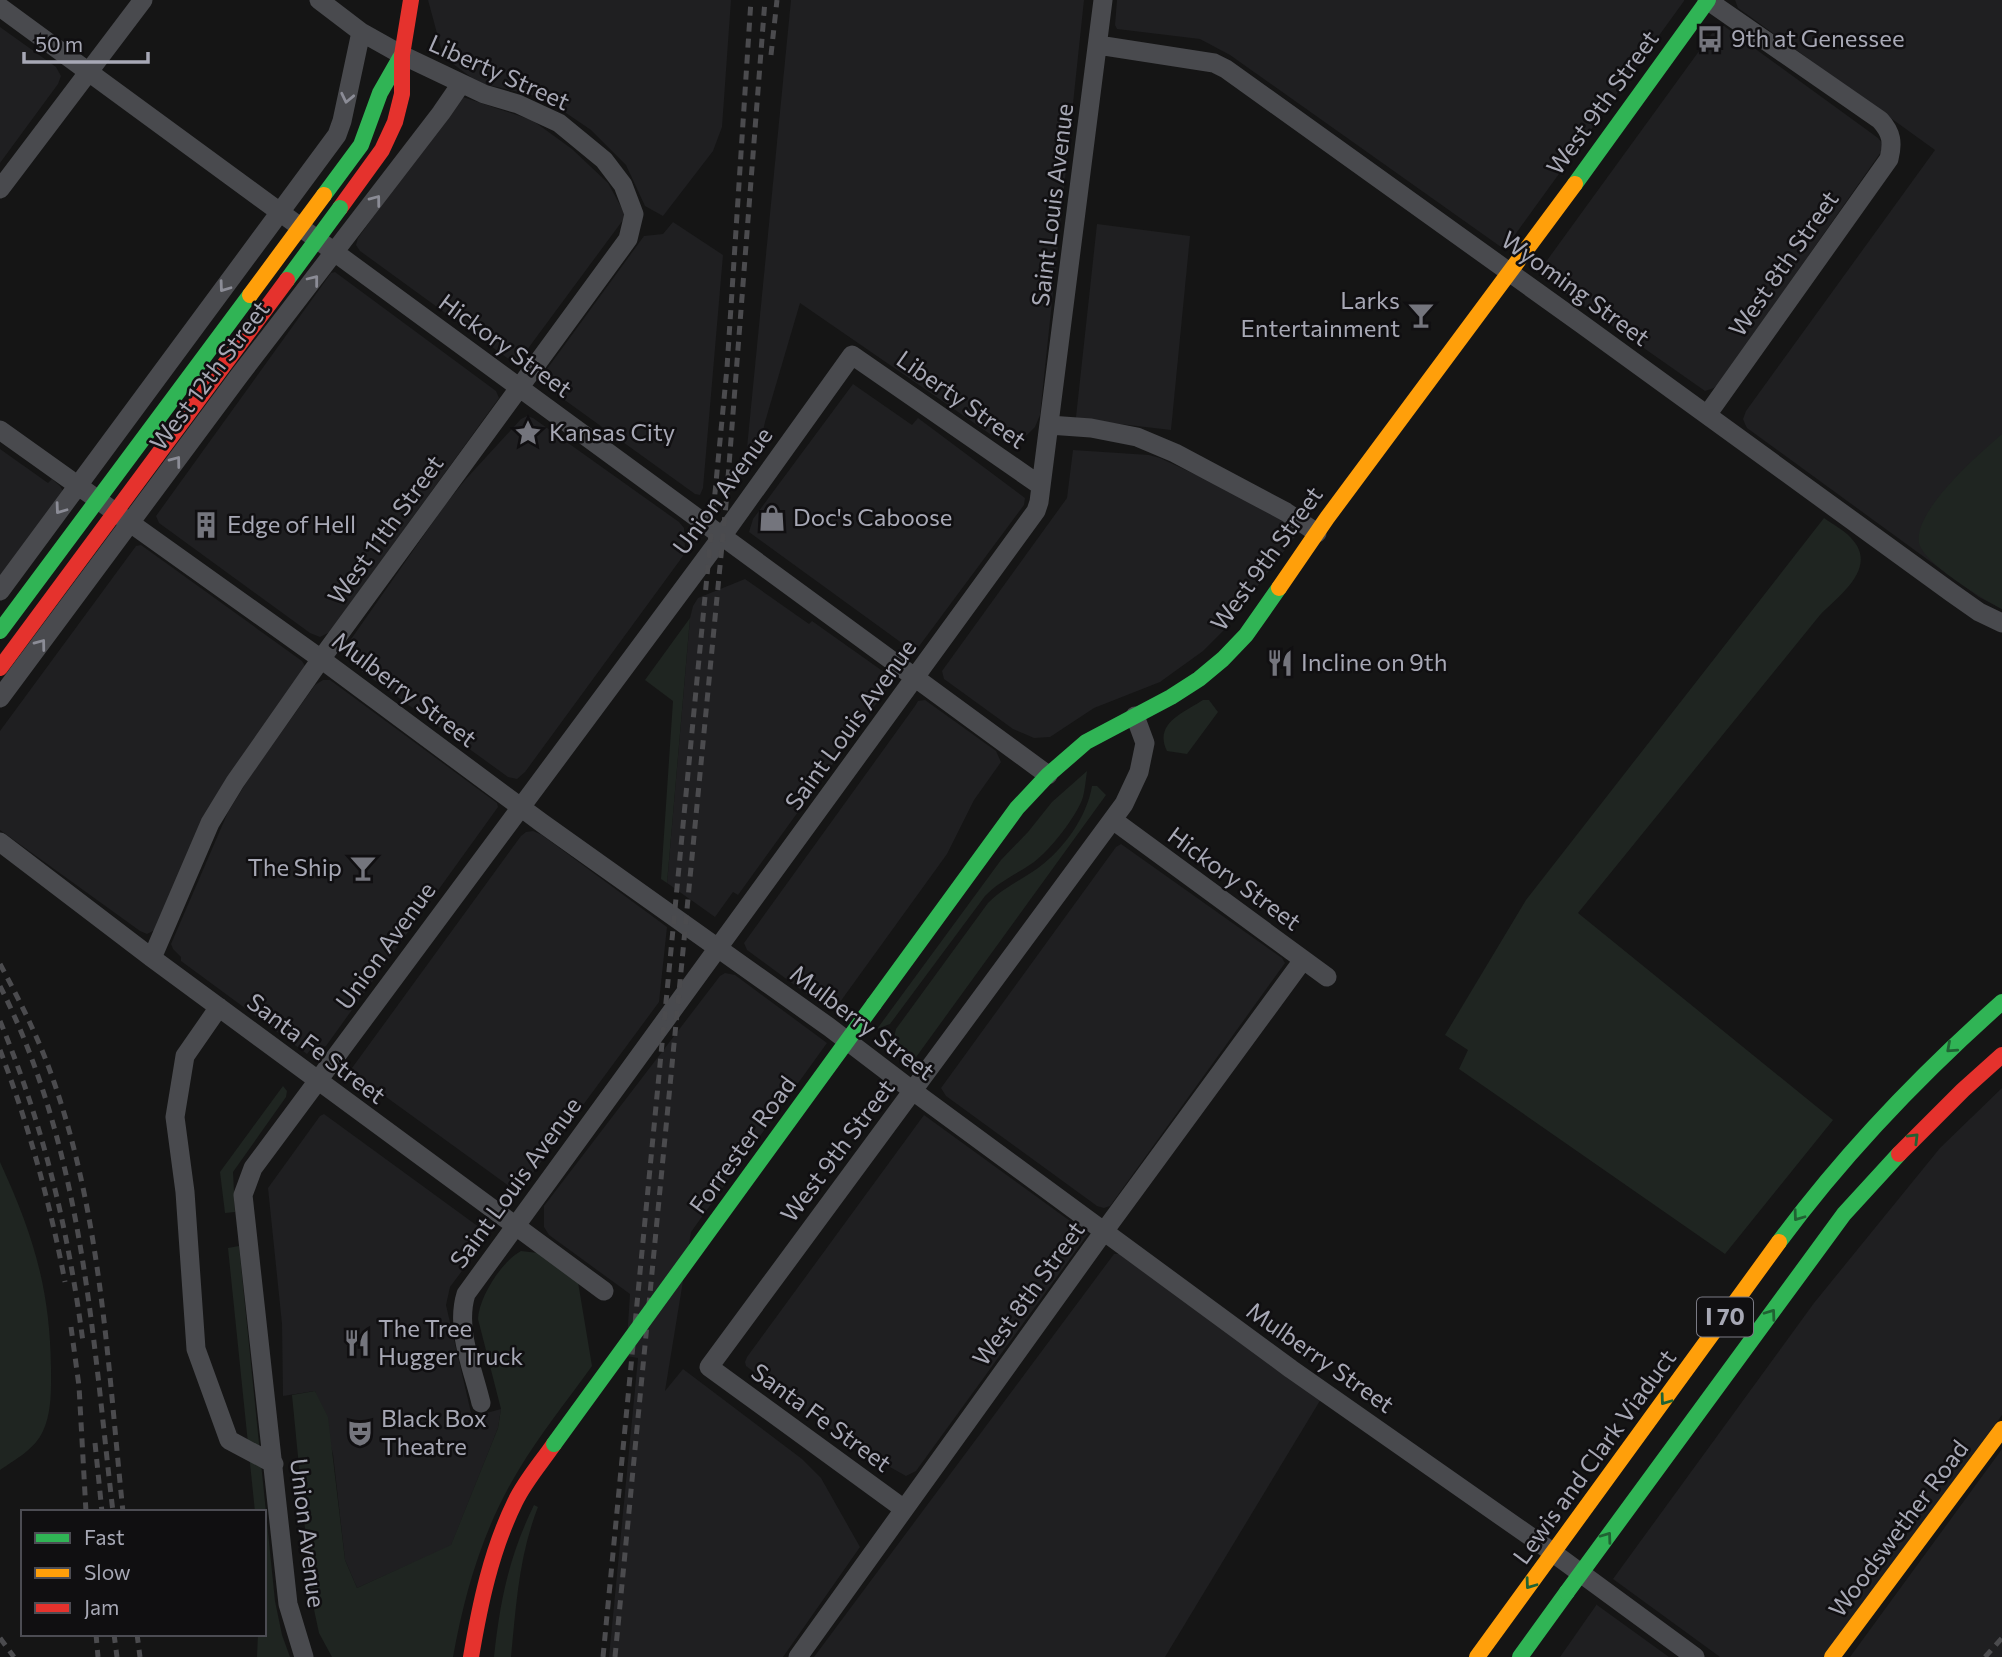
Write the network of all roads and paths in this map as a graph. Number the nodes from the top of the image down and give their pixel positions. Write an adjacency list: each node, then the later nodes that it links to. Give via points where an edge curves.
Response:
1 (143, 0): 10 (street)
2 (319, 0): 7 (street, Liberty Street)
3 (411, 0): 9 (main road, West 12th Street)
4 (1103, 0): 8 (street, Saint Louis Avenue)
5 (1708, 0): 17 (main road, West 9th Street); 20 (street, West 8th Street, via 1880,120 1893,144 1889,159)
6 (0, 7): 10 (street, Hickory Street)
7 (361, 32): 9 (street, Liberty Street); 13 (street, West 12th Street, one-way to 13, via 337,135)
8 (1098, 45): 17 (street, Wyoming Street, via 1214,63 1226,69); 21 (street, Saint Louis Avenue)
9 (402, 55): 11 (street, Liberty Street); 31 (main road, West 12th Street, bridge, via 380,93 361,145); 33 (main road, West 12th Street, bridge, via 402,94 382,150)
10 (89, 72): 12 (street); 13 (street, Hickory Street)
11 (461, 84): 14 (street, Liberty Street, via 559,122 604,160 623,185); 16 (street, West 12th Street, one-way to 11)
12 (0, 189)
13 (279, 212): 15 (street, Hickory Street); 23 (street, West 12th Street, one-way to 23)
14 (634, 214): 19 (street, West 11th Street, via 628,239)
15 (308, 233): 16 (street, Hickory Street); 25 (street)
16 (334, 254): 19 (street, Hickory Street); 26 (street, West 12th Street, one-way to 16)
17 (1510, 272): 20 (street, Wyoming Street); 27 (main road, West 9th Street)
18 (852, 355): 24 (street, Liberty Street); 28 (street, Union Avenue)
19 (521, 388): 28 (street, Hickory Street); 32 (street, West 11th Street)
20 (1707, 415): 30 (street, Wyoming Street, via 1952,593)
21 (1049, 425): 24 (street, Saint Louis Avenue); 27 (street, Liberty Street, via 1137,437 1286,512)
22 (0, 430): 23 (street, Mulberry Street)
23 (78, 485): 26 (street, Mulberry Street); 29 (street, West 12th Street, one-way to 29)
24 (1041, 486): 34 (street, Saint Louis Avenue, via 1036,510)
25 (119, 488)
26 (130, 523): 32 (street, Mulberry Street); 35 (street, West 12th Street, one-way to 26)
27 (1317, 533): 36 (main road, West 9th Street, via 1246,635 1223,659)
28 (723, 535): 34 (street, Hickory Street); 38 (street, Union Avenue)
29 (0, 591)
30 (2002, 623)
31 (0, 631)
32 (321, 659): 38 (street, Mulberry Street); 42 (street, West 11th Street, via 210,823)
33 (0, 668)
34 (915, 679): 37 (street, Hickory Street); 41 (street, Saint Louis Avenue)
35 (0, 698)
36 (1135, 716): 37 (main road, Forrester Road, via 1086,743); 39 (street, West 9th Street, via 1145,743 1139,772)
37 (1048, 775): 60 (main road, Forrester Road, bridge, via 1017,808 516,1500 495,1550)
38 (519, 806): 41 (street, Mulberry Street); 48 (street, Union Avenue)
39 (1113, 820): 43 (street, Hickory Street); 49 (street, West 9th Street)
40 (0, 842): 42 (street, Santa Fe Street)
41 (719, 949): 49 (street, Mulberry Street); 50 (street, Saint Louis Avenue)
42 (152, 958): 46 (street, Santa Fe Street)
43 (1303, 960): 44 (street, Hickory Street); 51 (street, West 8th Street)
44 (1327, 977)
45 (2002, 1002): 62 (main road, Lewis and Clark Viaduct / I 70, one-way to 62, bridge, via 1939,1058 1805,1207)
46 (219, 1007): 48 (street, Santa Fe Street); 56 (street, via 185,1056 175,1117 196,1349 229,1440)
47 (2002, 1055): 58 (main road, I 70, one-way to 47, bridge, via 1844,1214)
48 (317, 1080): 50 (street, Santa Fe Street); 56 (street, Union Avenue, via 253,1168 243,1195)
49 (913, 1091): 51 (street, Mulberry Street); 53 (street, West 9th Street)
50 (514, 1226): 52 (street, Santa Fe Street); 54 (street, Saint Louis Avenue, via 466,1294 462,1309)
51 (1104, 1231): 57 (street, West 8th Street); 65 (street, Mulberry Street)
52 (604, 1291)
53 (709, 1367): 57 (street, Santa Fe Street)
54 (481, 1403)
55 (2002, 1429): 66 (main road, Woodswether Road)
56 (274, 1464): 59 (street, Union Avenue, via 288,1604)
57 (904, 1509): 61 (street, West 8th Street)
58 (1567, 1592): 63 (main road, I 70); 64 (main road)
59 (304, 1657)
60 (471, 1657)
61 (798, 1657)
62 (1477, 1657)
63 (1520, 1657)
64 (1528, 1657)
65 (1695, 1657)
66 (1832, 1657)

